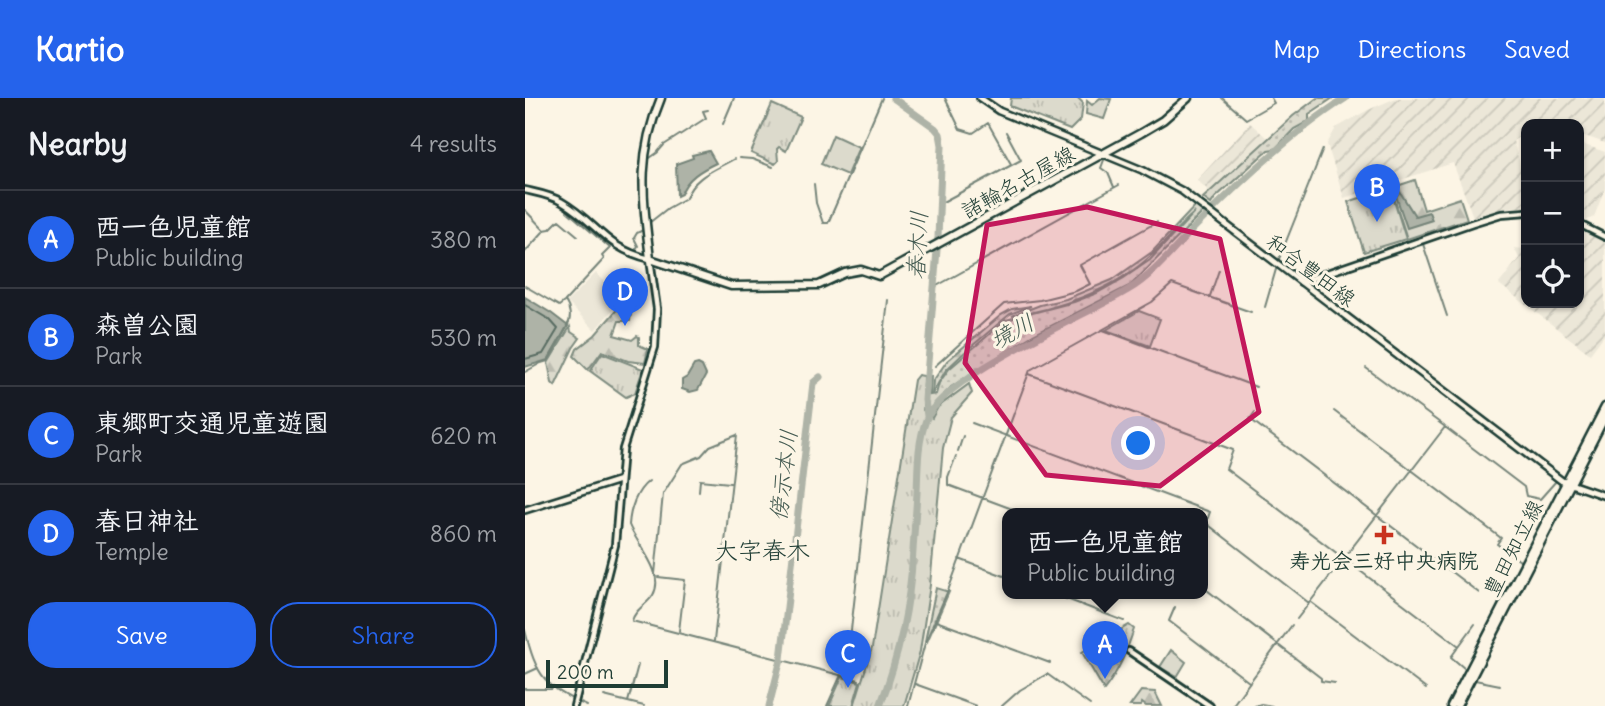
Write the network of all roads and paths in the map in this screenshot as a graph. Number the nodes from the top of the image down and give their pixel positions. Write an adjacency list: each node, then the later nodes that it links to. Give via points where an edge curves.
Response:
1 (661, 98): 9 (main road, via 647,137 642,172)
2 (980, 98): 4 (main road, 和合豊田線, via 999,111)
3 (1188, 98): 4 (main road, 諸輪名古屋線, via 1163,120)
4 (1104, 154): 9 (main road, 諸輪名古屋線, via 879,276 855,270 819,285 731,286); 10 (main road, 和合豊田線, via 1165,180)
5 (525, 190): 9 (street, via 563,202 614,245)
6 (1521, 212): 10 (street, via 1472,223)
7 (1584, 226): 8 (street)
8 (1605, 237)
9 (650, 259): 13 (street, via 657,309 655,347 627,430)
10 (1301, 282): 14 (main road, 和合豊田線)
11 (1605, 407): 12 (main road, 豊田知立線)
12 (1603, 419): 14 (main road, 豊田知立線)
13 (620, 480): 16 (street); 18 (street, via 615,545)
14 (1568, 484): 15 (main road, 和合豊田線); 20 (main road, 豊田知立線)
15 (1605, 496)
16 (525, 510)
17 (1129, 651): 19 (street)
18 (574, 706)
19 (1210, 706)
20 (1454, 706)

